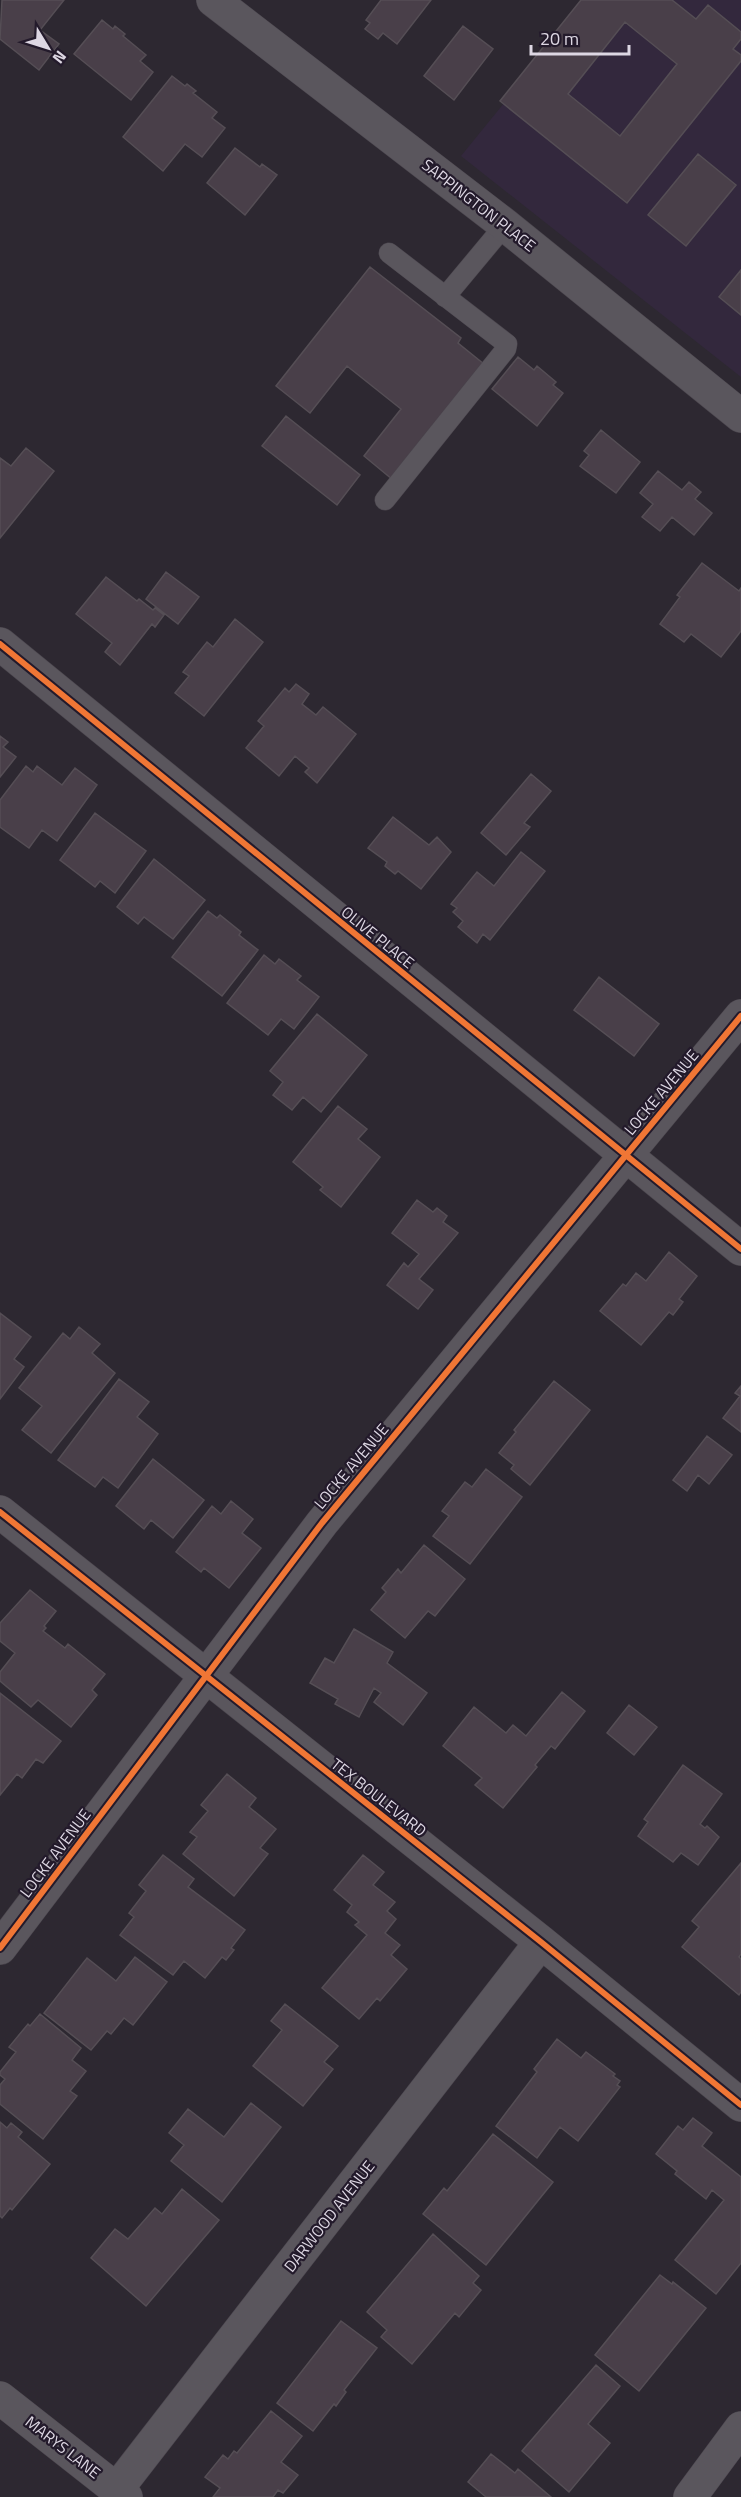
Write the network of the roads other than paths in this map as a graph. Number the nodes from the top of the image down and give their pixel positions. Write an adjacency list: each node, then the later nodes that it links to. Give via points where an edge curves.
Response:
1 (213, 0): 2 (street, SAPPINGTON PLACE)
2 (505, 225): 4 (lane); 5 (street, SAPPINGTON PLACE)
3 (389, 253): 4 (lane)
4 (445, 297): 6 (lane, via 507,344 506,349)
5 (741, 416)
6 (385, 500)
7 (0, 644): 9 (street, OLIVE PLACE)
8 (741, 1016): 9 (street, LOCKE AVENUE)
9 (625, 1156): 10 (street, OLIVE PLACE); 12 (street, LOCKE AVENUE, via 322,1523)
10 (741, 1249)
11 (0, 1512): 12 (street, TEX BOULEVARD)
12 (206, 1677): 13 (street, TEX BOULEVARD); 14 (street, LOCKE AVENUE)
13 (540, 1942): 15 (street, TEX BOULEVARD); 18 (street, DARWOOD AVENUE)
14 (0, 1948)
15 (741, 2105)
16 (0, 2398): 18 (street, MARYS LANE)
17 (741, 2428): 19 (street)
18 (122, 2493)
19 (690, 2497)

